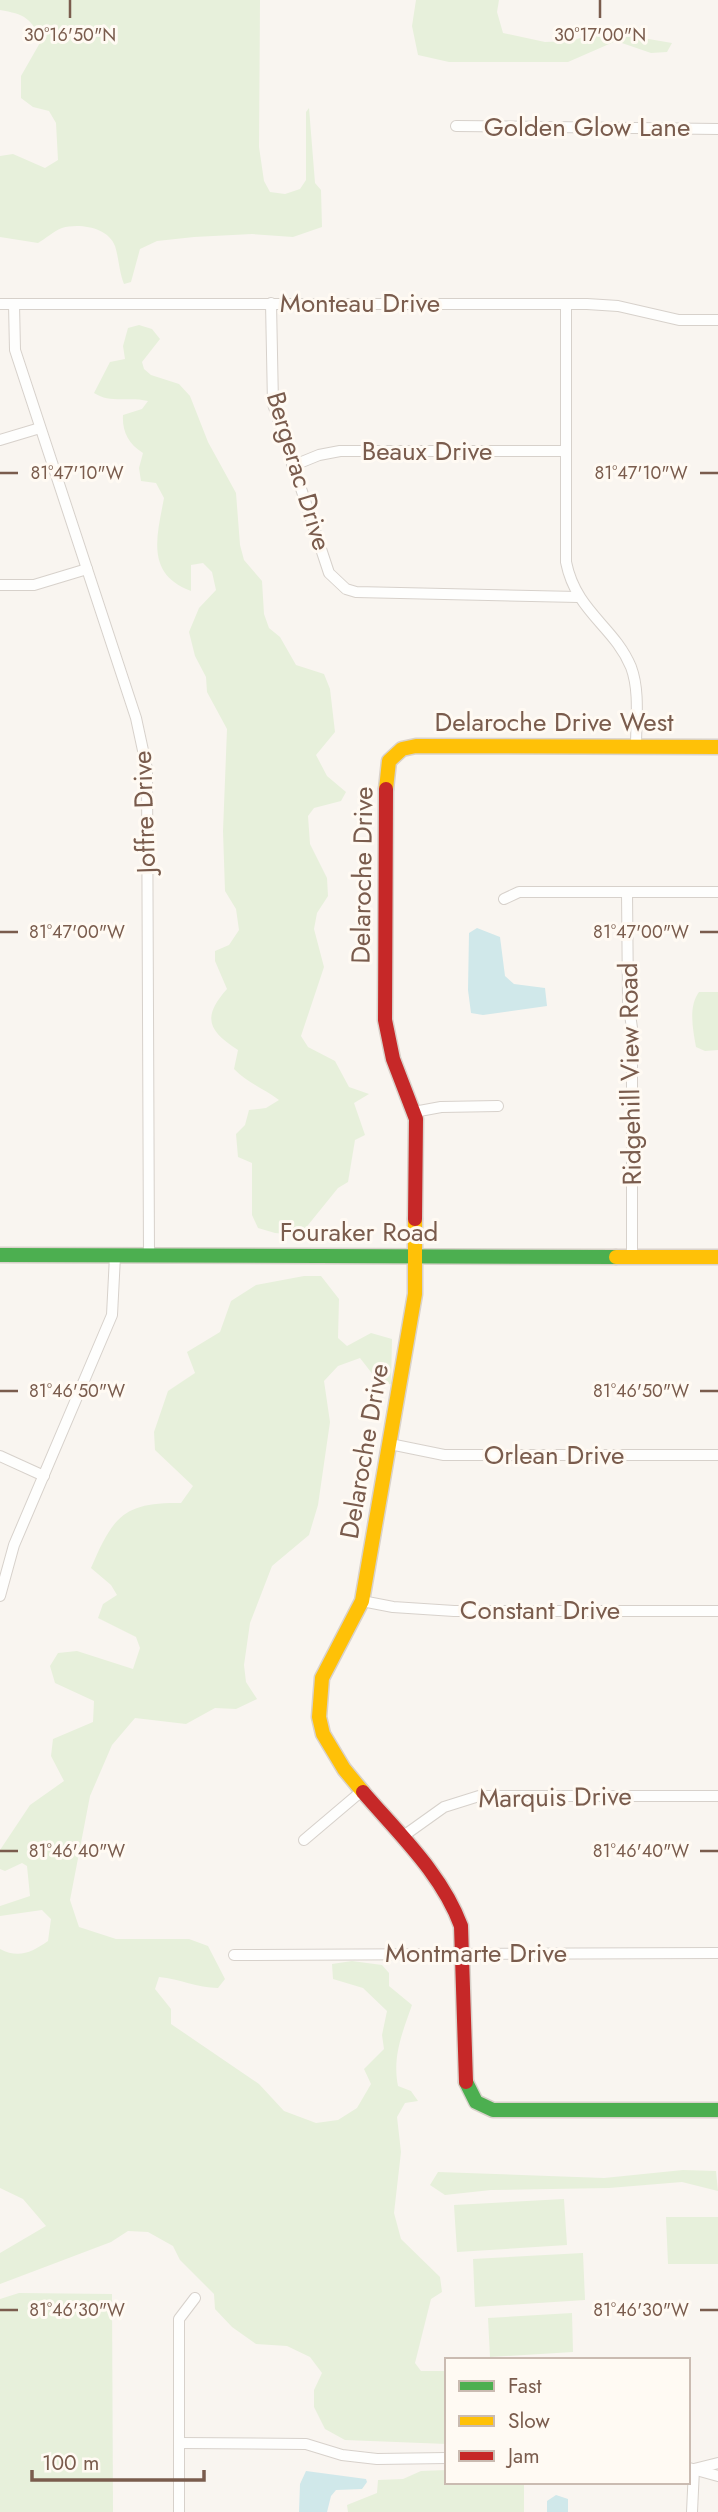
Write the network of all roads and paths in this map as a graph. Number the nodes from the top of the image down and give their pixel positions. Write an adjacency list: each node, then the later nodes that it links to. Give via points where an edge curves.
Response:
1 (456, 126): 2 (street, Golden Glow Lane)
2 (718, 129)
3 (271, 303): 5 (street, Monteau Drive); 6 (street, Monteau Drive); 11 (street, Bergerac Drive, via 273,404)
4 (0, 304): 5 (street, Monteau Drive)
5 (14, 304): 8 (street, Joffre Drive, via 15,350)
6 (566, 304): 7 (street, Monteau Drive, via 618,306 679,320); 10 (street)
7 (718, 320)
8 (40, 428): 9 (street); 12 (street, Joffre Drive)
9 (0, 440)
10 (564, 452): 11 (street, Beaux Drive, via 340,451); 14 (street, via 565,551)
11 (292, 466): 14 (street, Bergerac Drive, via 330,573 346,589)
12 (87, 569): 13 (street, via 34,584); 25 (street, Joffre Drive, via 136,718 147,769)
13 (0, 585)
14 (578, 597): 15 (street, via 630,665 636,684)
15 (636, 747): 16 (street, Delaroche Drive West); 17 (street, Delaroche Drive West, via 416,746)
16 (718, 747)
17 (393, 756): 22 (street, Delaroche Drive, via 388,761 385,796 386,1020 393,1059)
18 (627, 892): 19 (street); 20 (street, via 519,892); 27 (street, Ridgehill View Road)
19 (718, 892)
20 (504, 899)
21 (498, 1106): 22 (street)
22 (414, 1112): 26 (street, Delaroche Drive)
23 (0, 1255): 24 (street, Fouraker Road)
24 (115, 1256): 25 (street, Fouraker Road); 32 (street, via 112,1315)
25 (149, 1256): 26 (street, Fouraker Road)
26 (415, 1256): 27 (street, Fouraker Road); 29 (street, Delaroche Drive, via 414,1304)
27 (632, 1256): 28 (street, Fouraker Road)
28 (718, 1256)
29 (390, 1444): 30 (street, Orlean Drive, via 444,1455); 34 (street, Delaroche Drive)
30 (718, 1455)
31 (0, 1456): 32 (street)
32 (44, 1476): 33 (street, via 14,1545)
33 (0, 1596)
34 (362, 1601): 35 (street, Constant Drive, via 454,1611); 36 (street, Delaroche Drive, via 322,1678 318,1704 323,1734)
35 (718, 1611)
36 (363, 1790): 38 (street, Delaroche Drive); 39 (street)
37 (718, 1796): 38 (street, Marquis Drive, via 479,1796 444,1807)
38 (402, 1837): 40 (street, Delaroche Drive, via 452,1902 461,1926)
39 (304, 1840)
40 (462, 1953): 41 (street, Montmarte Drive); 42 (street, Montmarte Drive); 43 (street, Delaroche Drive, via 464,2079 476,2102 494,2110)
41 (718, 1953)
42 (234, 1955)
43 (718, 2110)
44 (195, 2298): 45 (street, via 179,2319)
45 (179, 2443): 46 (street, via 306,2444 377,2459); 50 (street)
46 (445, 2458)
47 (718, 2463): 48 (street)
48 (691, 2469): 49 (street); 51 (street)
49 (718, 2476)
50 (179, 2512)
51 (692, 2512)

